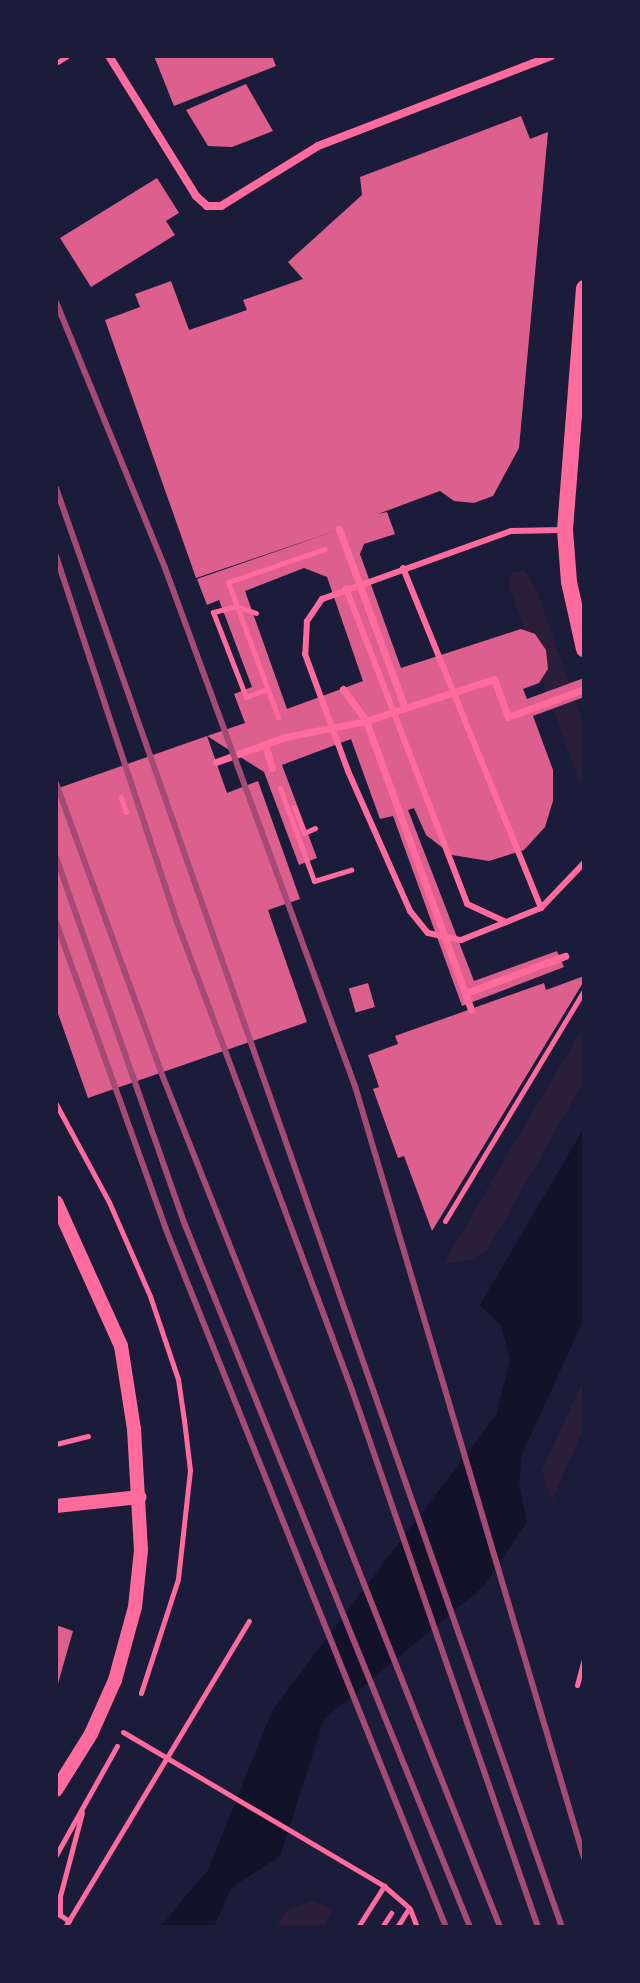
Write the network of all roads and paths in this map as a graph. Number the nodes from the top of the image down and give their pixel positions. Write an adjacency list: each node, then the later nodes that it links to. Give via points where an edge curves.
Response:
1 (67, 56): 4 (path)
2 (109, 56): 3 (street, via 207,206 221,206 318,146)
3 (551, 56)
4 (56, 63)
5 (584, 288): 7 (main road)
6 (339, 529): 8 (street)
7 (565, 530): 9 (lane, via 511,531); 13 (main road, via 569,582)
8 (344, 542): 11 (path, via 228,582); 17 (street)
9 (403, 568): 10 (lane); 31 (lane)
10 (346, 588): 32 (lane, via 467,904); 32 (lane, via 322,599 307,621 305,654 348,771 410,911 428,933 461,940)
11 (236, 606): 12 (path); 14 (path); 14 (path, via 213,612 246,697)
12 (256, 613)
13 (584, 649)
14 (267, 689): 19 (path)
15 (343, 689): 18 (street)
16 (584, 689): 17 (street, via 508,717 494,679)
17 (405, 708): 18 (street)
18 (366, 721): 19 (street); 35 (street)
19 (285, 737): 20 (street)
20 (265, 744): 21 (street); 22 (street)
21 (216, 762)
22 (272, 768): 28 (path, via 314,881)
23 (121, 797): 25 (path)
24 (294, 807): 26 (path, via 304,833)
25 (126, 812)
26 (315, 828)
27 (584, 863): 30 (lane)
28 (351, 870)
29 (584, 871): 30 (lane)
30 (571, 879): 31 (lane)
31 (541, 908): 32 (lane)
32 (506, 922)
33 (565, 956): 35 (street)
34 (584, 991): 38 (path)
35 (466, 993): 36 (street)
36 (471, 1009)
37 (56, 1202): 41 (street, via 121,1346)
38 (445, 1221)
39 (88, 1436): 40 (path)
40 (56, 1444)
41 (140, 1497): 42 (street); 47 (street, via 141,1550 131,1628 91,1734)
42 (56, 1506)
43 (249, 1621): 52 (path)
44 (584, 1658): 45 (path)
45 (577, 1685)
46 (123, 1732): 49 (path)
47 (56, 1790)
48 (83, 1808): 52 (path, via 60,1896 60,1915)
49 (384, 1886): 50 (path); 53 (path)
50 (409, 1908): 55 (path); 56 (path)
51 (391, 1913): 54 (path)
52 (67, 1924)
53 (358, 1927)
54 (382, 1927)
55 (397, 1927)
56 (417, 1927)

